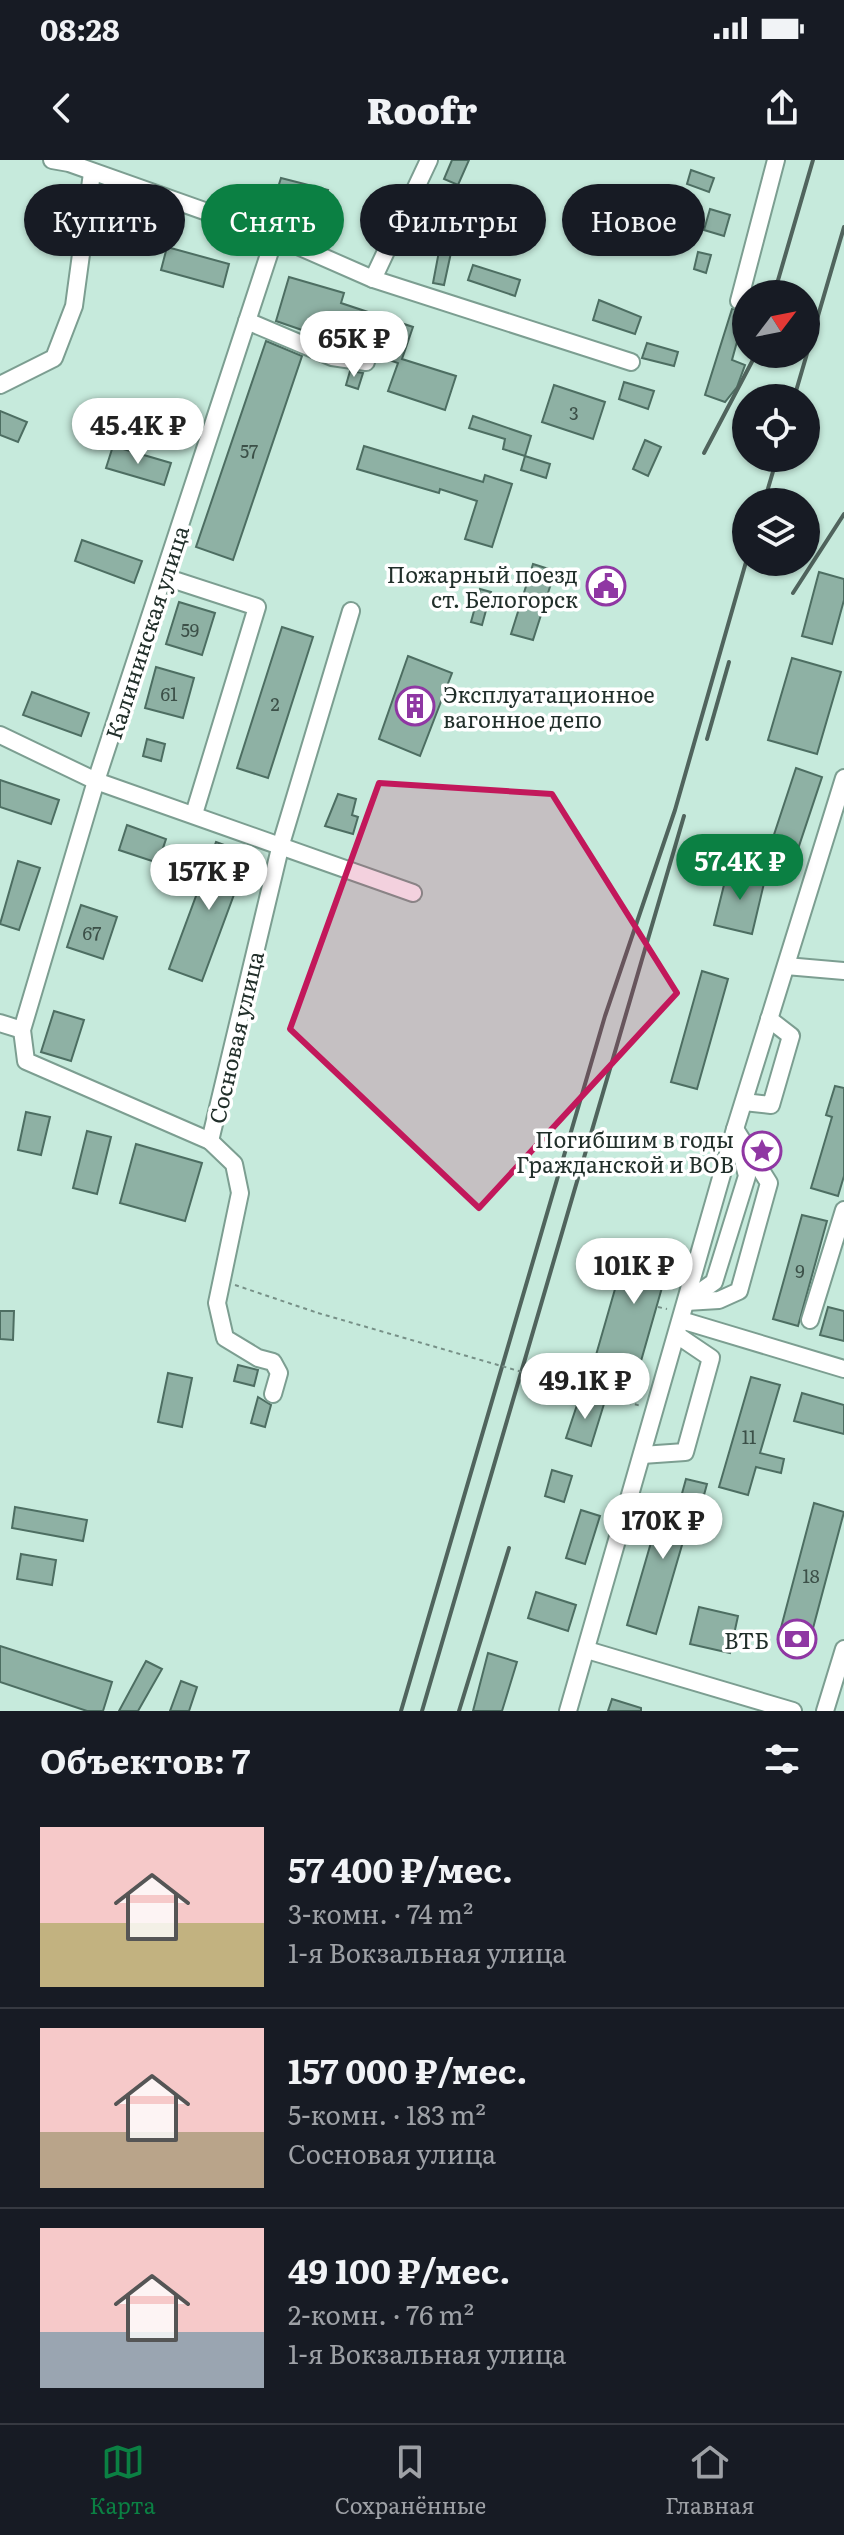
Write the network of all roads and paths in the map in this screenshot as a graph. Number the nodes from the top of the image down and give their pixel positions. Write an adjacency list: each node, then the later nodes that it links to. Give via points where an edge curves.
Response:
1 (52, 160): 4 (street)
2 (429, 160): 9 (street)
3 (776, 160): 10 (street)
4 (70, 161): 5 (street)
5 (92, 173): 6 (street); 14 (street, via 74,306 54,358)
6 (201, 211)
7 (268, 256): 11 (street, Калининская улица)
8 (321, 256): 9 (street)
9 (373, 279): 13 (street)
10 (745, 280)
11 (247, 321): 12 (street, via 332,357); 15 (street, Калининская улица)
12 (366, 362)
13 (631, 362)
14 (0, 385)
15 (165, 577): 19 (street, Калининская улица); 20 (street, via 257,607)
16 (351, 611): 21 (street, Сосновая улица)
17 (0, 735): 19 (street)
18 (844, 778): 23 (street)
19 (96, 781): 20 (street); 27 (street, Калининская улица)
20 (194, 814): 21 (street)
21 (281, 844): 22 (street); 30 (street, Сосновая улица)
22 (413, 893)
23 (786, 966): 24 (street); 25 (street)
24 (844, 971)
25 (769, 1019): 28 (street); 28 (street, via 791,1036 771,1105)
26 (0, 1023): 27 (street)
27 (22, 1030): 30 (street, via 26,1061)
28 (744, 1102): 29 (street)
29 (735, 1129): 33 (street); 33 (street, via 747,1176 714,1282); 33 (street, via 769,1183 739,1291 719,1300)
30 (210, 1141): 32 (street, via 234,1164 240,1193)
31 (844, 1210): 35 (street)
32 (222, 1281): 38 (street, via 217,1303 225,1338 273,1362 279,1373); 39 (path, bridge)
33 (686, 1302): 36 (street)
34 (658, 1307): 36 (path, via 668,1310)
35 (810, 1320)
36 (676, 1324): 37 (street); 40 (street); 40 (street, via 711,1358 685,1452)
37 (844, 1369)
38 (273, 1394)
39 (606, 1396)
40 (642, 1455): 42 (street)
41 (844, 1649): 45 (street)
42 (587, 1650): 43 (street); 44 (street)
43 (568, 1711)
44 (793, 1711)
45 (825, 1711)

